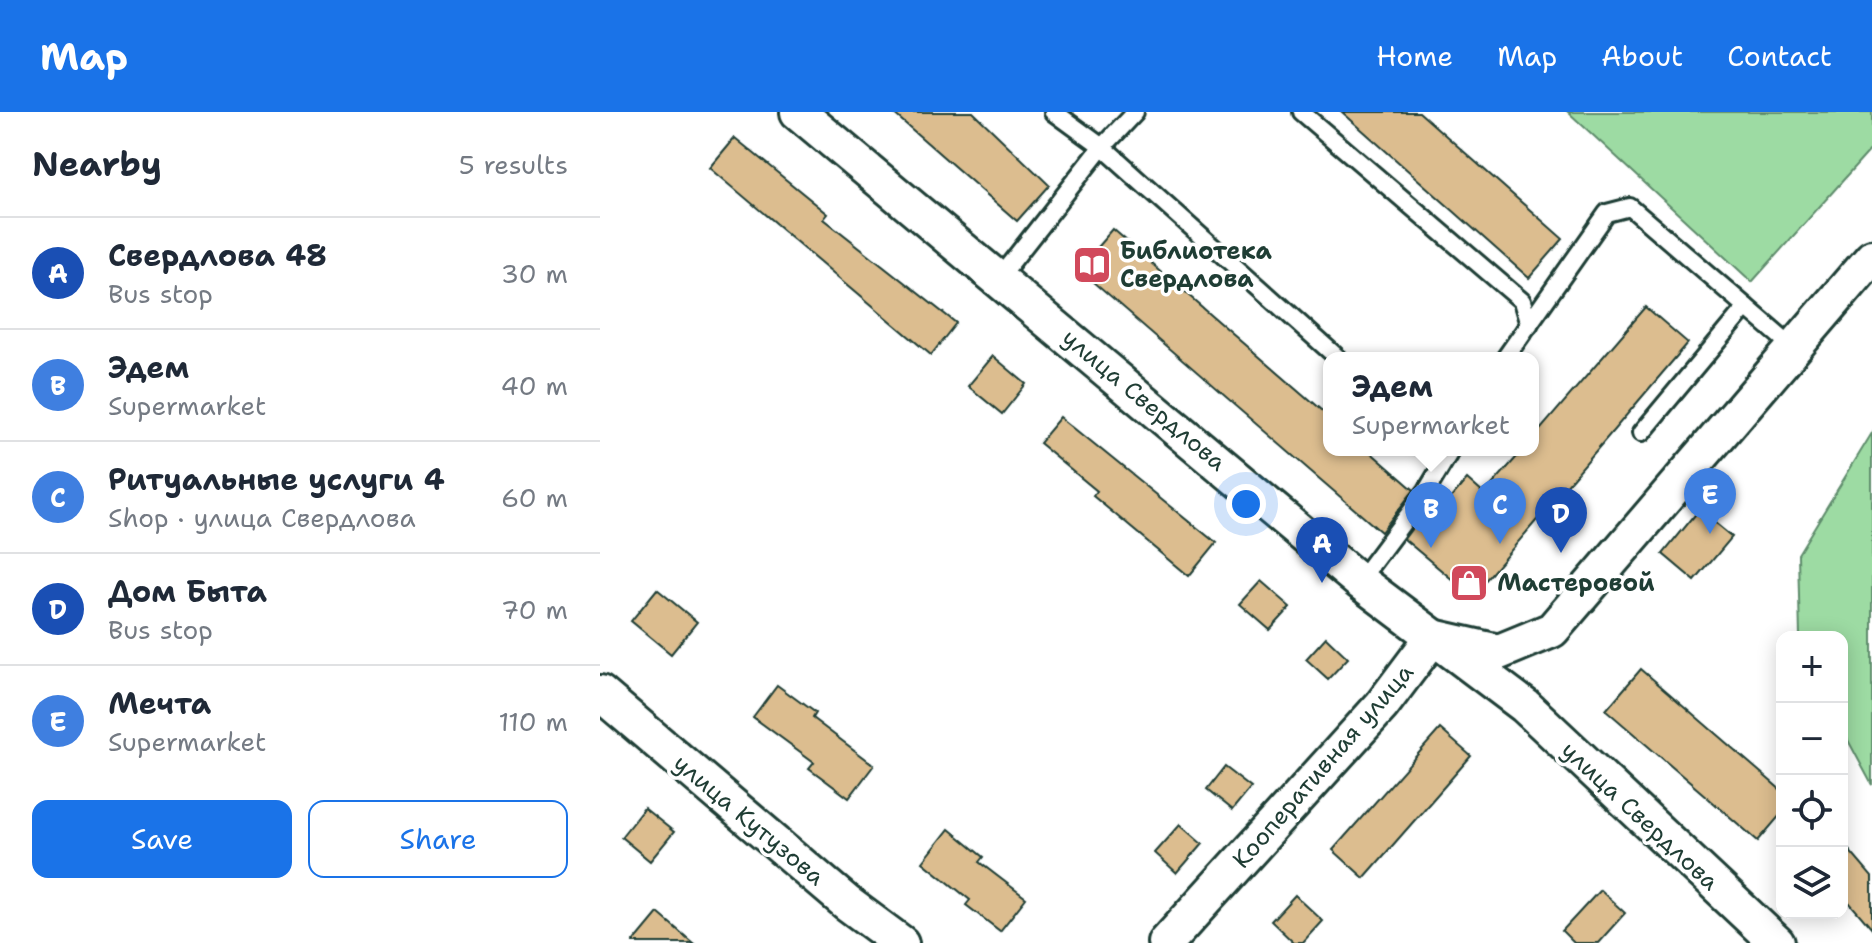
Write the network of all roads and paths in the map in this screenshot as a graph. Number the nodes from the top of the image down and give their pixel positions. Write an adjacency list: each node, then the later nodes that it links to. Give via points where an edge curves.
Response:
1 (798, 112): 7 (street, улица Свердлова)
2 (1054, 112): 5 (lane)
3 (1135, 112): 5 (lane)
4 (1301, 112): 9 (lane, via 1522,301)
5 (1102, 147): 7 (lane); 11 (lane)
6 (1872, 257): 10 (street)
7 (999, 278): 15 (street, улица Свердлова)
8 (1746, 307): 9 (lane, via 1630,207 1607,213); 10 (lane); 13 (lane)
9 (1529, 325): 12 (lane)
10 (1795, 349): 16 (street, via 1552,630 1499,652)
11 (1331, 352)
12 (1509, 352)
13 (1641, 433)
14 (1444, 456): 15 (lane)
15 (1359, 581): 16 (street, улица Свердлова)
16 (1433, 637): 19 (street, Кооперативная улица, via 1382,705); 20 (street, улица Свердлова, via 1525,706)
17 (600, 693): 18 (street, улица Кутузова)
18 (901, 943)
19 (1166, 943)
20 (1777, 943)

